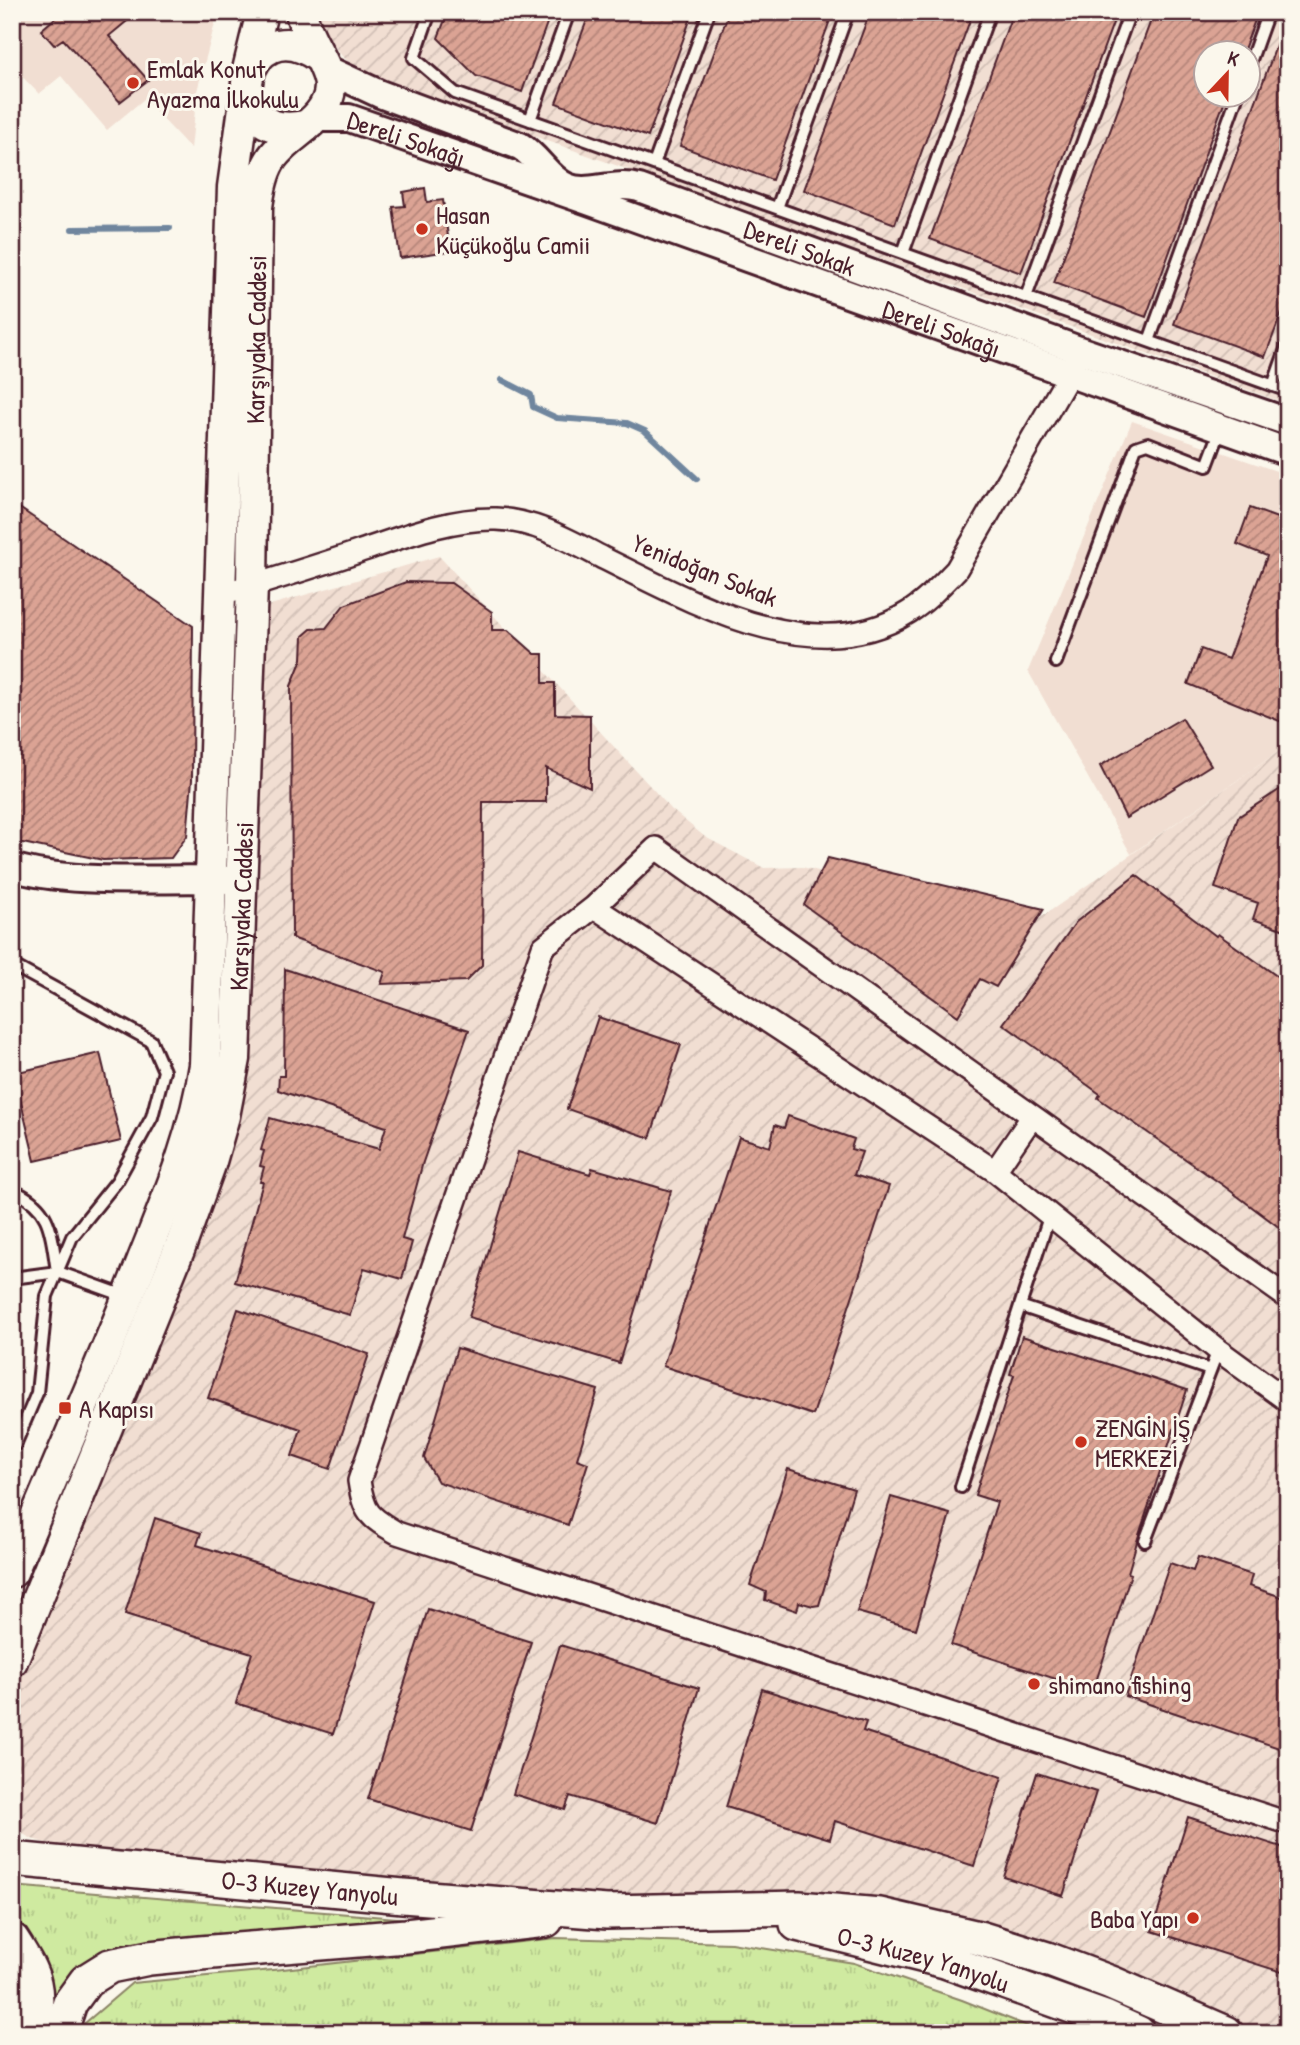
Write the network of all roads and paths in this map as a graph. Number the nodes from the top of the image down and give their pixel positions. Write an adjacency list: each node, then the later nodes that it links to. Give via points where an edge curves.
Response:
1 (262, 12): 12 (main road, Karşıyaka Caddesi)
2 (301, 12): 11 (main road)
3 (430, 12): 14 (lane, via 414,58 456,93)
4 (569, 12): 14 (lane)
5 (709, 12): 16 (lane)
6 (848, 12): 17 (lane)
7 (990, 12): 18 (lane)
8 (1130, 12): 19 (lane)
9 (1268, 12): 10 (lane)
10 (1259, 38)
11 (321, 63): 12 (main road, via 297,45 285,44 262,53); 15 (main road, via 330,87 327,100); 22 (street, Dereli Sokak, via 380,94 520,146 570,188 639,188)
12 (246, 84): 15 (main road, via 251,106 273,127 289,129); 30 (main road, Karşıyaka Caddesi, via 233,187)
13 (1233, 108): 20 (lane)
14 (530, 120): 16 (lane)
15 (310, 122): 23 (street, Dereli Sokağı, via 338,117 362,122); 29 (main road, Karşıyaka Caddesi, via 269,162 257,207)
16 (654, 164): 17 (lane)
17 (778, 208): 18 (lane)
18 (904, 253): 19 (lane)
19 (1026, 298): 20 (lane)
20 (1149, 341): 24 (lane)
21 (1288, 344): 24 (lane)
22 (1079, 350): 23 (street, Yenidoğan Sokak); 26 (street, Dereli Sokak)
23 (1069, 375): 27 (street, Dereli Sokağı); 29 (street, Yenidoğan Sokak, via 956,570 908,613 848,635 814,636 734,617 534,526 497,519 432,528)
24 (1273, 386): 25 (lane)
25 (1288, 391)
26 (1288, 422)
27 (1221, 429): 28 (street, Dereli Sokağı); 31 (lane, via 1207,466 1149,443 1136,447)
28 (1288, 452)
29 (252, 586): 30 (street, Yenidoğan Sokak); 33 (main road, Karşıyaka Caddesi)
30 (222, 593): 33 (main road, Karşıyaka Caddesi)
31 (1056, 663)
32 (12, 867): 33 (street, via 78,877)
33 (227, 879): 44 (main road, Karşıyaka Caddesi, via 201,1095)
34 (594, 907): 36 (street, via 656,848); 37 (street); 54 (street, via 543,947 359,1481 363,1503 375,1521 397,1533)
35 (12, 965): 40 (lane, via 151,1041 164,1071 152,1117 117,1181 72,1237)
36 (1032, 1117): 37 (street); 42 (street)
37 (995, 1171): 39 (street)
38 (16, 1192): 40 (lane, via 33,1199 49,1223)
39 (1049, 1216): 43 (lane); 45 (street)
40 (58, 1272): 41 (lane); 44 (lane); 48 (lane, via 47,1296 37,1393)
41 (12, 1278)
42 (1288, 1298)
43 (1020, 1306): 46 (lane); 49 (lane)
44 (140, 1307): 51 (main road, Karşıyaka Caddesi); 52 (main road, Karşıyaka Caddesi)
45 (1218, 1350): 46 (lane); 47 (street)
46 (1210, 1370): 50 (lane)
47 (1288, 1401)
48 (12, 1447)
49 (961, 1487)
50 (1145, 1541)
51 (12, 1572)
52 (20, 1618): 53 (main road, Karşıyaka Caddesi)
53 (12, 1661)
54 (1288, 1823)
55 (12, 1845): 56 (main road)
56 (26, 1860): 58 (main road, O-3 Kuzey Yanyolu)
57 (701, 1911): 58 (main road); 62 (main road, O-3 Kuzey Yanyolu, via 794,1923 945,1961); 63 (main road, via 799,1908 880,1915 979,1938 1111,1983)
58 (607, 1912): 61 (main road, via 487,1928 149,1958 110,1966 86,1981 69,2003)
59 (12, 1940): 60 (main road, via 35,1980 37,2008)
60 (31, 2033)
61 (60, 2033)
62 (1138, 2033)
63 (1226, 2033)

